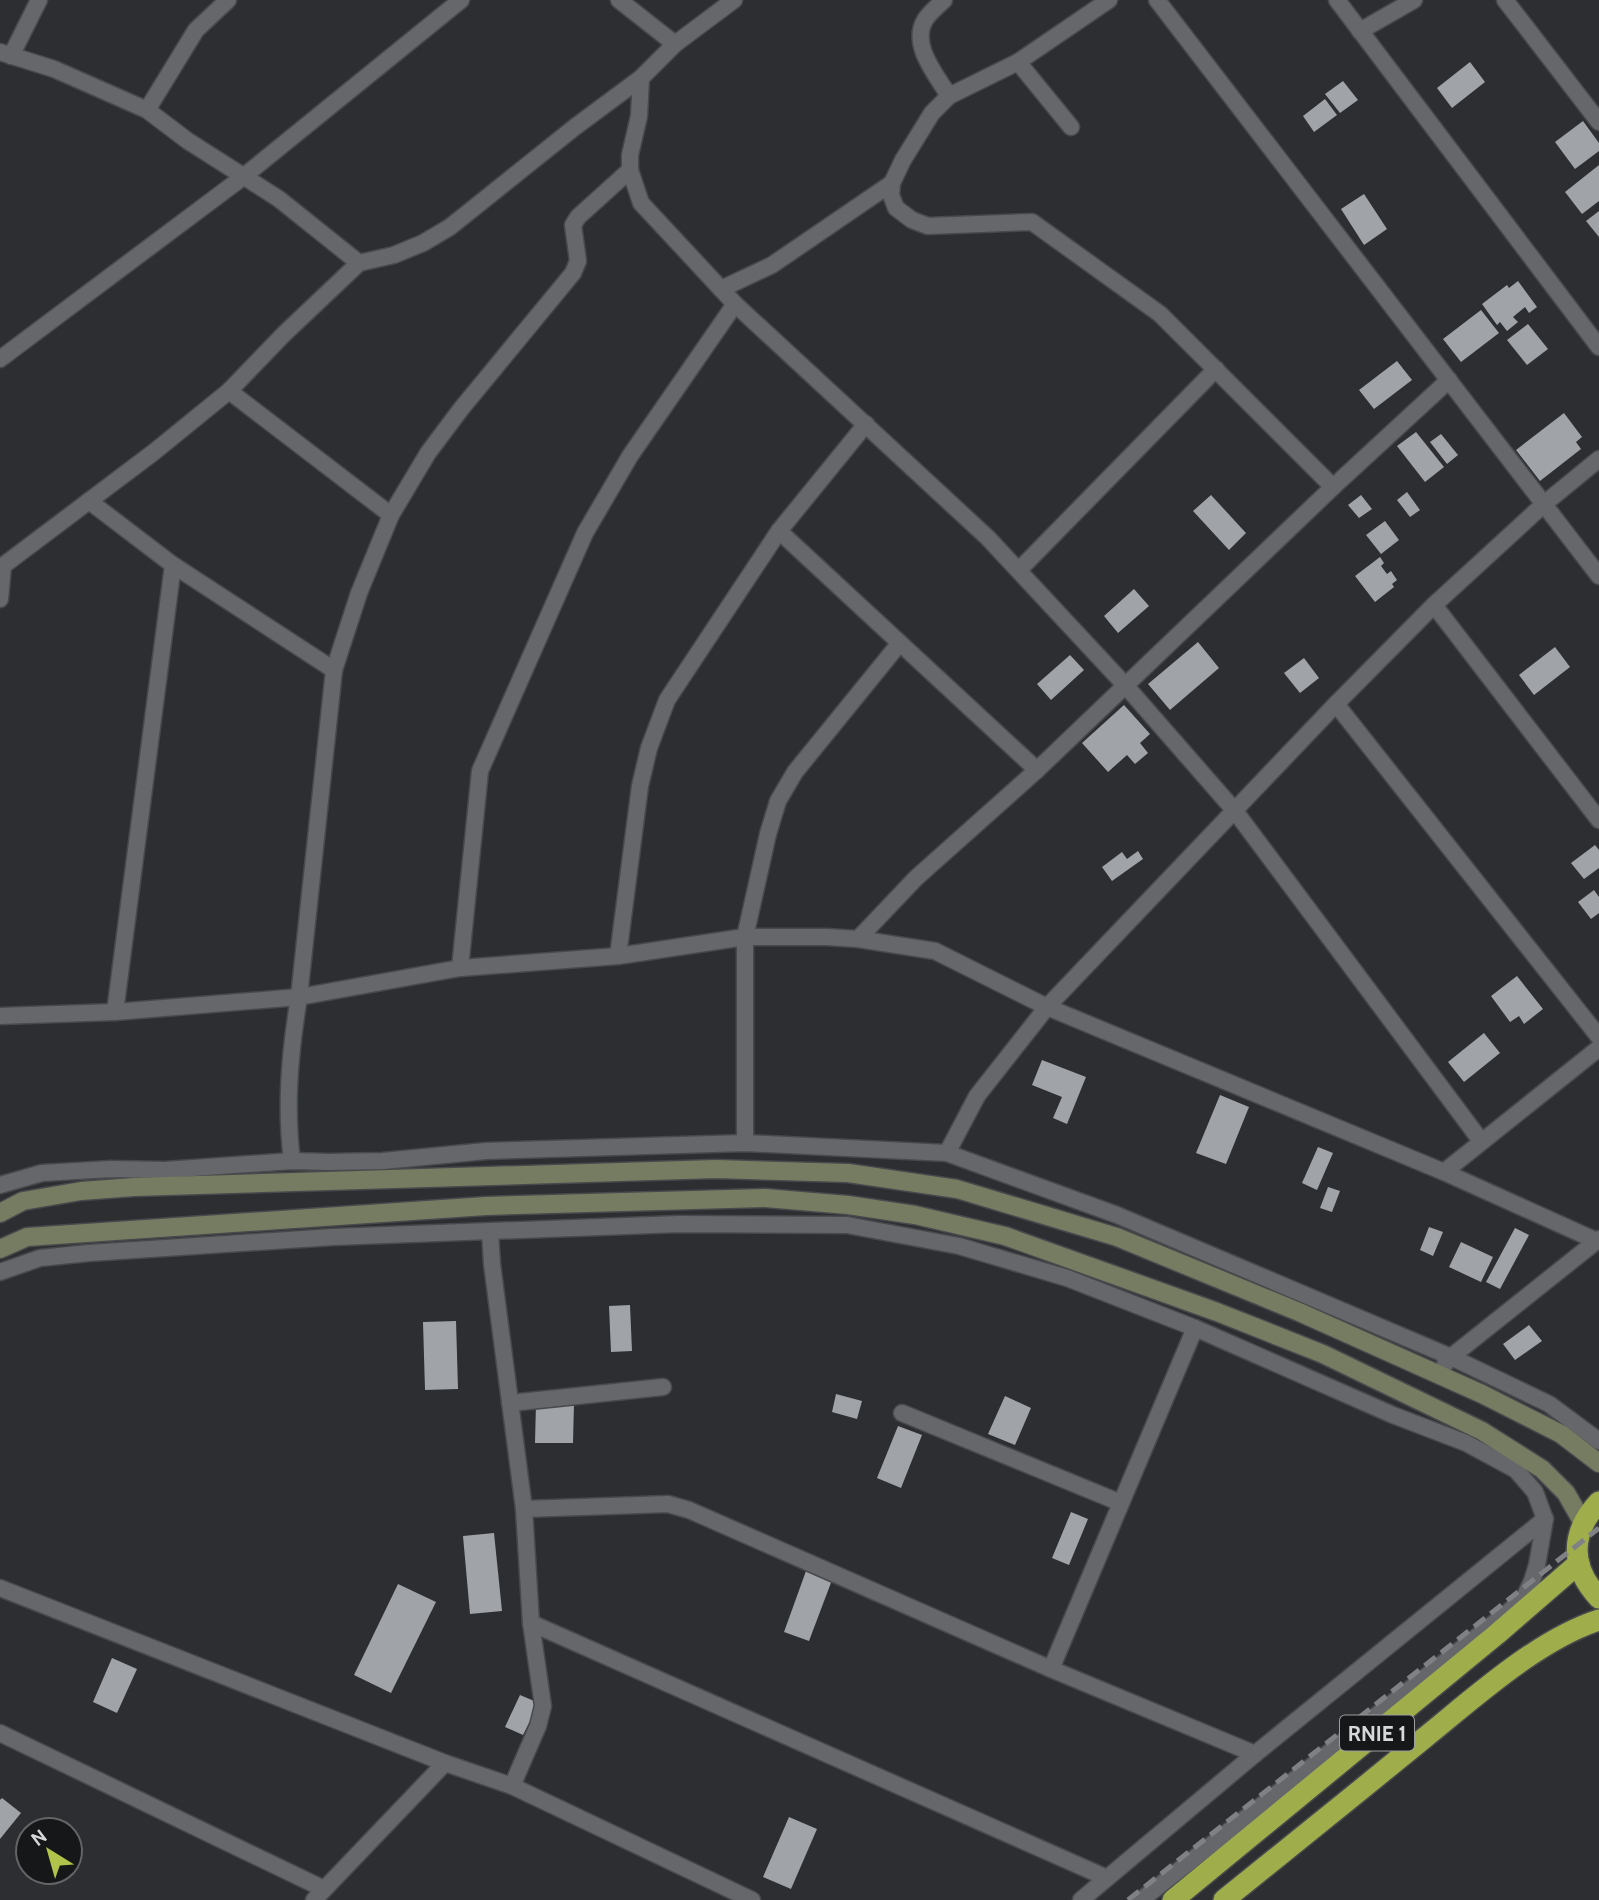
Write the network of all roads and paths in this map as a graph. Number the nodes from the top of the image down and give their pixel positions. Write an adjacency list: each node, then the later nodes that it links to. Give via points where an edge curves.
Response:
1 (39, 0): 14 (street)
2 (228, 0): 18 (street, via 196,30)
3 (461, 0): 22 (street)
4 (619, 0): 13 (street)
5 (734, 0): 13 (street)
6 (944, 0): 17 (street, via 924,21 921,38 924,54)
7 (1110, 0): 15 (street)
8 (1157, 0): 30 (street)
9 (1337, 0): 12 (street)
10 (1414, 0): 12 (street)
11 (1505, 0): 19 (street)
12 (1360, 31): 27 (street)
13 (675, 44): 16 (street)
14 (6, 54): 18 (street, via 54,69)
15 (1018, 62): 17 (street); 20 (street)
16 (641, 78): 21 (street); 24 (street, via 450,227 394,255)
17 (949, 96): 23 (street, via 932,113)
18 (147, 110): 22 (street)
19 (1599, 122)
20 (1072, 127)
21 (630, 170): 25 (street, via 641,203); 37 (street, via 578,217 573,225 578,261 573,273 461,409)
22 (243, 177): 24 (street, via 279,199); 28 (street)
23 (892, 183): 25 (street, via 772,265); 29 (street, via 896,208 928,226 1032,222 1160,314)
24 (359, 263): 31 (street)
25 (721, 289): 26 (street)
26 (735, 304): 32 (street); 55 (street, via 630,456 585,534 480,771)
27 (1599, 347)
28 (0, 359)
29 (1216, 369): 34 (street); 41 (street)
30 (1449, 380): 34 (street); 36 (street)
31 (229, 391): 35 (street); 37 (street)
32 (866, 424): 38 (street); 41 (street)
33 (1599, 459): 36 (street)
34 (1333, 487): 47 (street)
35 (89, 501): 39 (street); 40 (street)
36 (1544, 504): 42 (street); 44 (street)
37 (391, 515): 46 (street)
38 (779, 531): 45 (street); 54 (street, via 667,700 640,786)
39 (173, 565): 46 (street); 58 (street)
40 (1, 567): 43 (street)
41 (1019, 570): 47 (street)
42 (1599, 576)
43 (0, 599)
44 (1434, 605): 48 (street); 51 (street)
45 (900, 645): 49 (street); 52 (street, via 796,772 778,801)
46 (334, 670): 56 (street)
47 (1125, 685): 49 (street); 50 (street)
48 (1336, 704): 50 (street); 60 (street)
49 (1037, 770): 53 (street, via 916,878)
50 (1235, 811): 57 (street); 62 (street)
51 (1599, 820)
52 (745, 937): 53 (street); 54 (street); 63 (street)
53 (858, 939): 57 (street, via 935,951)
54 (618, 956): 55 (street)
55 (460, 968): 56 (street)
56 (299, 998): 58 (street); 65 (street, via 288,1094)
57 (1047, 1007): 64 (street, via 977,1096); 66 (street)
58 (115, 1012): 59 (street)
59 (0, 1016)
60 (1599, 1037)
61 (1599, 1048): 62 (street)
62 (1481, 1141): 66 (street)
63 (745, 1143): 64 (street); 65 (street, via 486,1151 383,1161)
64 (947, 1153): 74 (street, via 1117,1215)
65 (292, 1161): 67 (street, via 42,1173)
66 (1444, 1172): 70 (street)
67 (0, 1185)
68 (0, 1213): 75 (street, via 23,1201 134,1187 716,1169 848,1173 957,1189 1117,1237)
69 (490, 1232): 72 (street, via 89,1253 40,1258); 73 (street, via 679,1224 848,1226 959,1246 1067,1278); 77 (street)
70 (1598, 1240): 74 (street)
71 (0, 1249): 85 (street, via 27,1237 500,1205 765,1198 915,1215 1006,1236 1323,1354 1482,1431 1542,1469 1566,1493)
72 (0, 1272)
73 (1195, 1328): 82 (street); 84 (street, via 1466,1443 1516,1470 1535,1492)
74 (1451, 1357): 75 (street); 79 (street, via 1549,1404)
75 (1437, 1374): 80 (street, via 1561,1434)
76 (663, 1387): 77 (street)
77 (510, 1403): 83 (street)
78 (902, 1413): 82 (street)
79 (1599, 1441)
80 (1599, 1463)
81 (1599, 1502): 85 (highway)
82 (1121, 1503): 91 (street)
83 (524, 1509): 90 (street); 91 (street, via 668,1504 690,1510)
84 (1545, 1519): 93 (street); 100 (street, via 1537,1565 1524,1598)
85 (1583, 1523): 86 (highway, via 1576,1546)
86 (1579, 1563): 88 (highway); 101 (highway, RNIE 1)
87 (0, 1588): 94 (street)
88 (1599, 1598)
89 (1599, 1620): 102 (highway, RNIE 1, via 1545,1646 1486,1688)
90 (531, 1623): 95 (street, via 543,1706); 96 (street)
91 (1051, 1669): 93 (street)
92 (0, 1733): 97 (street)
93 (1255, 1754): 96 (street)
94 (446, 1763): 95 (street); 97 (street)
95 (512, 1786): 98 (street)
96 (1107, 1878): 99 (street)
97 (319, 1894)
98 (751, 1900)
99 (1081, 1900)
100 (1141, 1900)
101 (1173, 1900)
102 (1224, 1900)

